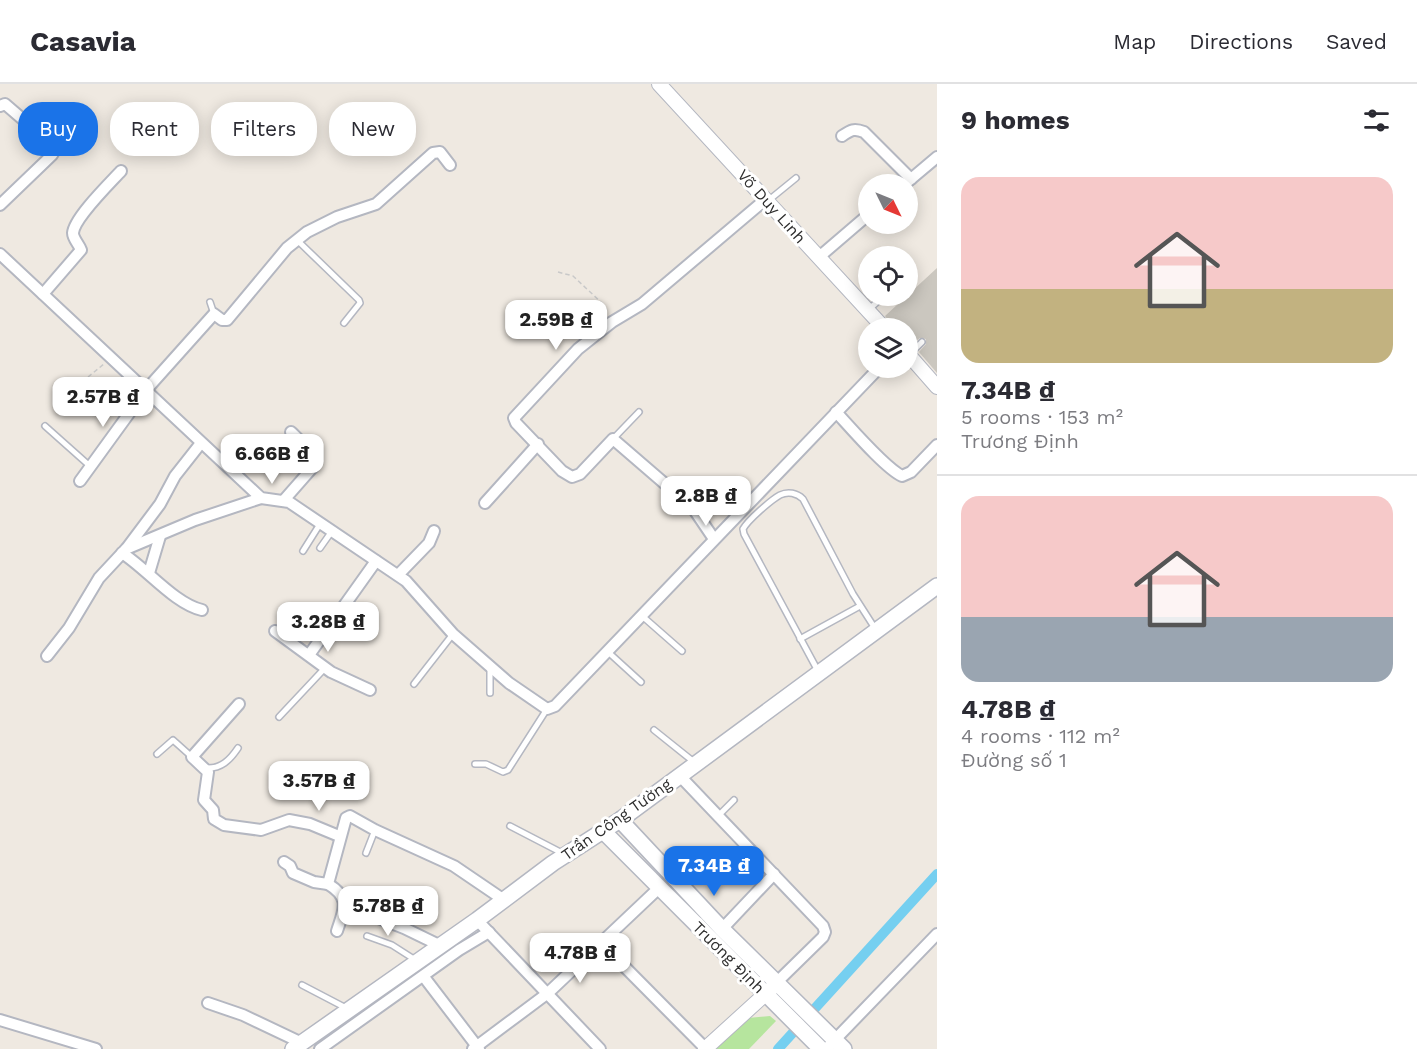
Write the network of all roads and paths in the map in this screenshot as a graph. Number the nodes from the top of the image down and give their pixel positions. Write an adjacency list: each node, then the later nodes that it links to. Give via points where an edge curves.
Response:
1 (662, 85): 10 (street, Võ Duy Linh)
2 (0, 106): 11 (street, via 5,104 55,150)
3 (842, 136): 7 (street, via 856,129 864,132)
4 (937, 157): 8 (street)
5 (450, 165): 13 (street, via 440,152 433,153 376,204 336,217)
6 (121, 171): 17 (street, via 75,225 74,239 81,250)
7 (901, 174)
8 (917, 174)
9 (796, 178): 10 (lane)
10 (767, 200): 15 (street, Võ Duy Linh); 23 (street, via 633,310)
11 (0, 205)
12 (858, 224): 15 (street)
13 (297, 240): 21 (street, via 227,320); 24 (lane, via 359,300)
14 (0, 254): 17 (street)
15 (819, 257): 20 (street, Võ Duy Linh)
16 (558, 272): 23 (path, via 573,276 591,291)
17 (43, 294): 27 (street)
18 (210, 302): 21 (lane)
19 (873, 306): 20 (lane)
20 (868, 310): 22 (street, Võ Duy Linh)
21 (214, 314): 32 (street)
22 (875, 318)
23 (612, 321): 39 (street, via 578,349 515,416 516,423)
24 (344, 322)
25 (922, 342): 26 (lane)
26 (918, 346)
27 (111, 358): 29 (path); 32 (street)
28 (918, 365): 31 (street)
29 (88, 376)
30 (869, 378): 34 (street)
31 (936, 383)
32 (146, 390): 38 (street); 41 (street)
33 (639, 412): 37 (lane)
34 (836, 412): 40 (street, via 902,476); 50 (street)
35 (45, 426): 41 (lane)
36 (291, 432): 44 (street, via 308,448 313,467)
37 (613, 439): 39 (street, via 580,474 572,477); 50 (street, via 693,508)
38 (201, 443): 43 (street); 52 (street)
39 (538, 444): 45 (street)
40 (937, 445)
41 (91, 467): 42 (street)
42 (80, 481)
43 (261, 498): 44 (street); 49 (street)
44 (284, 500): 46 (street)
45 (485, 503)
46 (320, 524): 47 (street); 53 (lane)
47 (332, 531): 51 (lane); 54 (street)
48 (434, 531): 56 (street, via 429,543)
49 (160, 536): 52 (street); 55 (street)
50 (714, 539): 60 (street)
51 (320, 548)
52 (124, 551): 55 (street); 67 (street, via 99,578)
53 (303, 551)
54 (376, 561): 56 (street); 68 (street)
55 (149, 573): 59 (street, via 179,599)
56 (398, 575): 63 (street)
57 (937, 586): 62 (main road, Trần Công Tường)
58 (860, 606): 62 (lane); 64 (lane); 64 (lane, via 803,499 792,493 781,494 743,529)
59 (202, 610)
60 (641, 615): 65 (street); 66 (lane)
61 (275, 631): 68 (street)
62 (877, 631): 71 (main road, Trần Công Tường)
63 (453, 634): 69 (street); 73 (lane)
64 (800, 639): 71 (lane)
65 (607, 651): 72 (lane); 77 (street, via 555,706)
66 (682, 651)
67 (47, 656)
68 (309, 656): 70 (street)
69 (490, 667): 75 (lane); 77 (street)
70 (325, 668): 74 (street); 78 (lane)
71 (819, 673): 83 (main road, Trần Công Tường)
72 (641, 682)
73 (414, 684)
74 (370, 690)
75 (490, 693)
76 (239, 704): 82 (street)
77 (547, 709): 84 (lane, via 508,770)
78 (279, 717)
79 (654, 730): 83 (lane)
80 (238, 748): 85 (lane, via 221,766)
81 (157, 754): 82 (lane, via 173,740)
82 (192, 757): 85 (street)
83 (695, 763): 86 (main road, Trần Công Tường)
84 (475, 764)
85 (206, 768): 93 (street, via 204,800 213,810 216,822 261,830 286,821 310,824)
86 (679, 775): 88 (street); 89 (main road, Trần Công Tường)
87 (734, 800): 88 (lane)
88 (718, 816): 97 (street)
89 (620, 820): 92 (main road, Trần Công Tường); 103 (main road, Trương Định)
90 (510, 826): 95 (lane)
91 (375, 830): 93 (street, via 350,816); 94 (lane); 100 (street, via 454,866)
92 (603, 831): 95 (main road, Trần Công Tường); 99 (main road, Trương Định)
93 (339, 836): 98 (street)
94 (366, 853)
95 (566, 855): 100 (main road, Trần Công Tường)
96 (284, 862): 98 (street, via 293,873)
97 (774, 874): 103 (street); 114 (street, via 825,932)
98 (327, 884): 101 (street, via 341,895)
99 (660, 887): 108 (street); 114 (main road, Trương Định)
100 (504, 900): 102 (main road, Trần Công Tường)
101 (345, 905): 104 (street); 109 (street)
102 (477, 921): 105 (street); 109 (main road, Trần Công Tường)
103 (722, 929): 114 (main road, Trương Định)
104 (337, 931)
105 (489, 932): 111 (street); 113 (street)
106 (367, 936): 110 (lane, via 392,945)
107 (935, 940): 118 (street)
108 (602, 944): 113 (street); 124 (street)
109 (441, 946): 110 (main road, Trần Công Tường)
110 (418, 962): 116 (main road, Trần Công Tường)
111 (424, 977): 120 (street); 122 (street)
112 (302, 985): 116 (lane)
113 (548, 993): 120 (street); 123 (street)
114 (777, 995): 118 (main road); 124 (street)
115 (208, 1003): 119 (street, via 243,1016)
116 (350, 1010): 119 (main road, Trần Công Tường)
117 (0, 1020): 121 (street)
118 (827, 1043)
119 (298, 1046)
120 (476, 1048)
121 (96, 1049)
122 (320, 1049)
123 (600, 1049)
124 (705, 1049)

